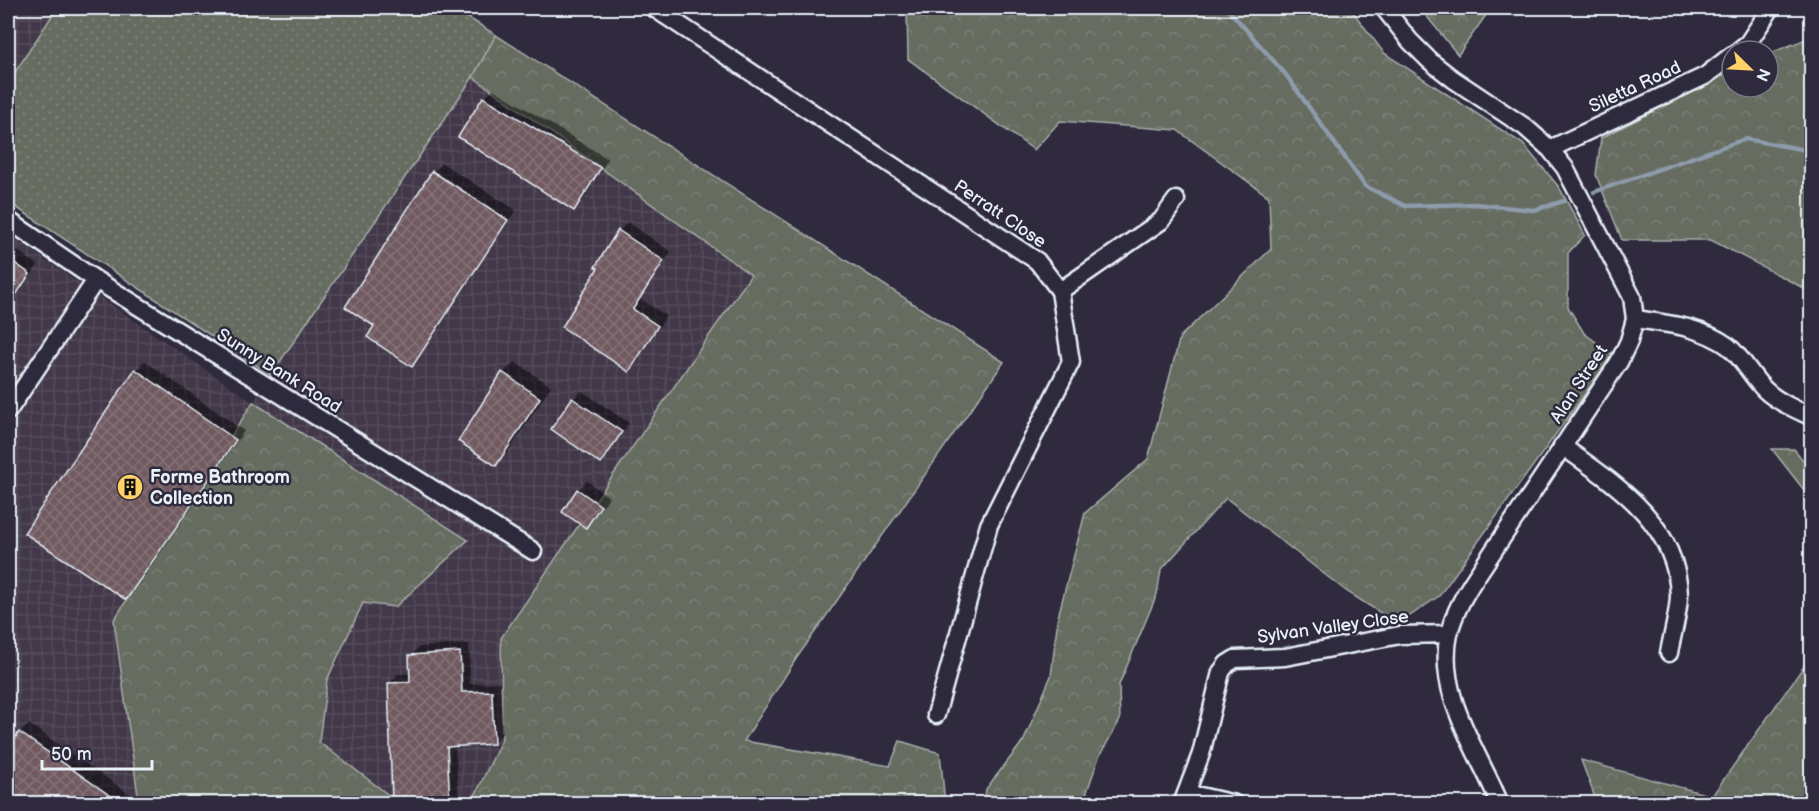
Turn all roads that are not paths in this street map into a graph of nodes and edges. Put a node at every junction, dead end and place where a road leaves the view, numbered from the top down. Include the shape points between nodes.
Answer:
1 (654, 8) edge
2 (1384, 8) edge
3 (1771, 8) edge
4 (1751, 39) edge
5 (1720, 64) edge
6 (1550, 149) junction
7 (1176, 200) dead end
8 (8, 220) edge
9 (96, 280) junction
10 (1059, 291) junction
11 (1635, 319) junction
12 (8, 411) edge
13 (1812, 417) edge
14 (1562, 446) junction
15 (533, 550) dead end
16 (1449, 634) junction
17 (1669, 653) dead end
18 (936, 715) dead end
19 (1184, 798) edge
20 (1235, 804) edge
21 (1500, 804) edge

1 - 10 street, Perratt Close via 1037,261
2 - 6 street via 1430,61
3 - 4 street
5 - 6 street, Siletta Road via 1705,76
6 - 11 street via 1579,193 1632,297
7 - 10 street via 1161,221
8 - 9 street, Sunny Bank Road
9 - 12 street
9 - 15 street, Sunny Bank Road
10 - 18 street, Perratt Close via 1071,362 989,525
11 - 13 street via 1688,327 1710,335 1730,347 1765,390
11 - 14 street, Alan Street via 1619,362
14 - 16 street, Alan Street via 1472,583
14 - 17 street via 1620,489 1653,521 1673,557 1679,596
16 - 19 street, Sylvan Valley Close via 1400,635 1285,657 1235,659 1221,672 1201,754
16 - 21 street, Alan Street via 1447,659 1454,705
19 - 20 street

